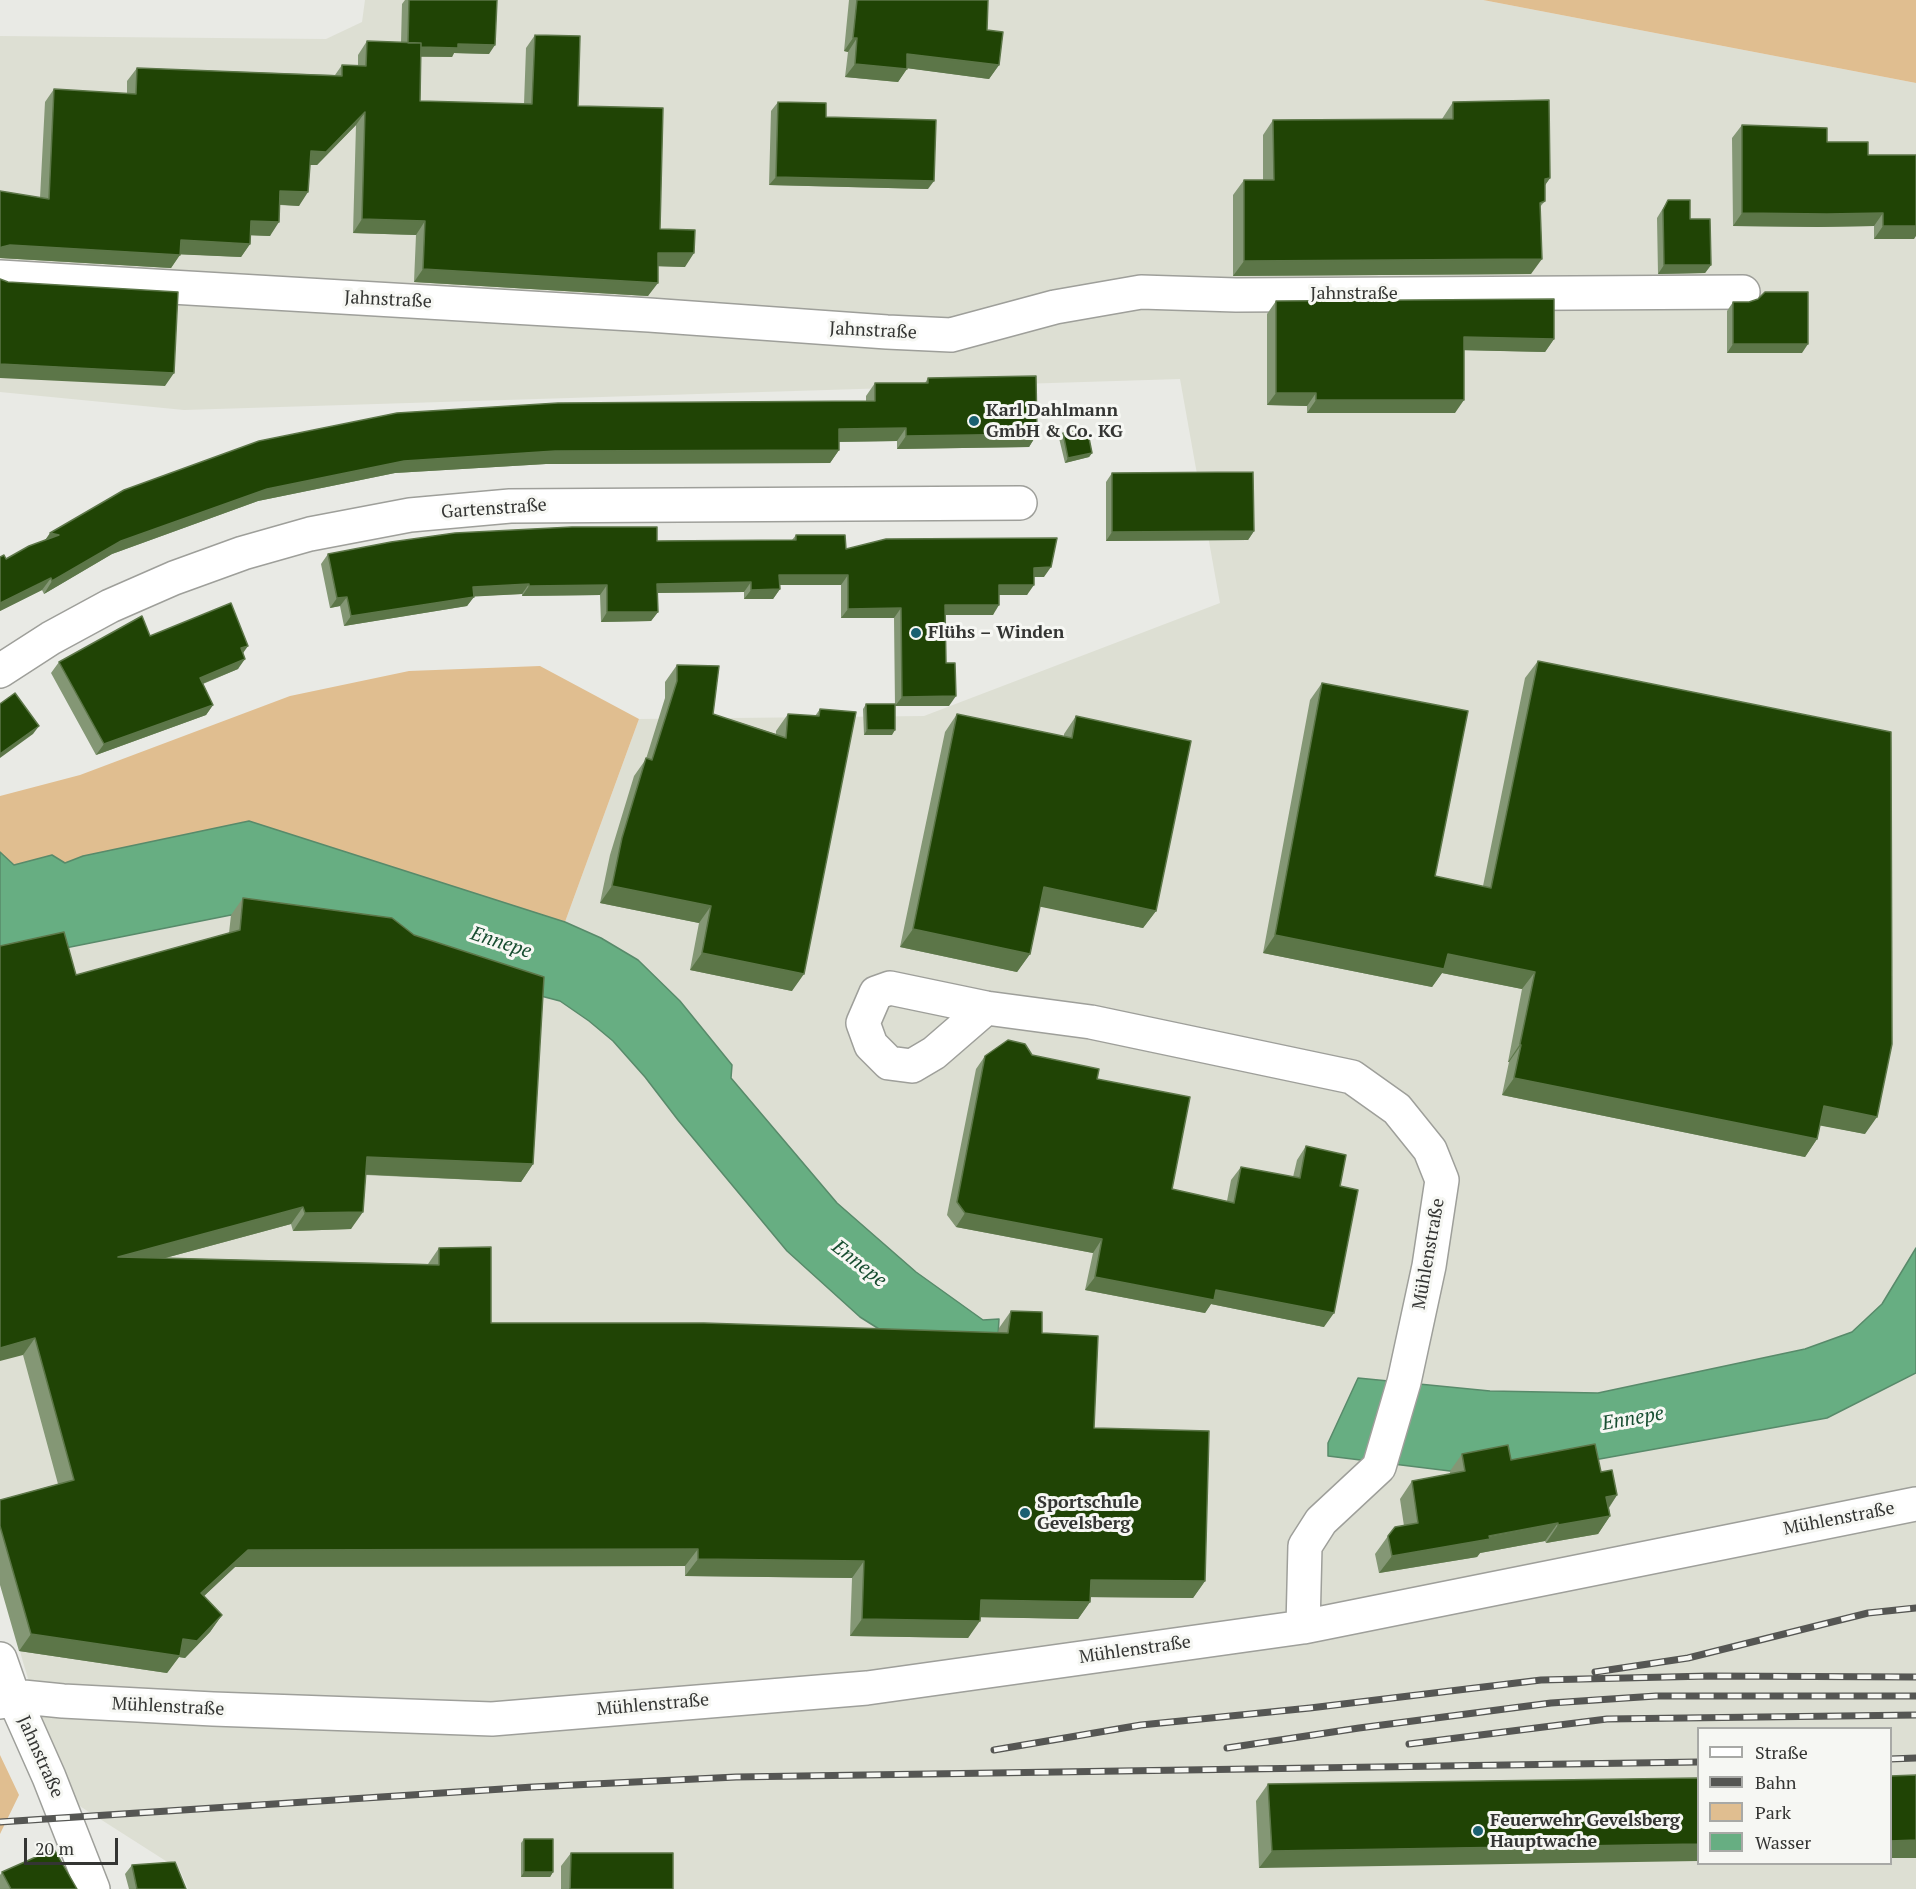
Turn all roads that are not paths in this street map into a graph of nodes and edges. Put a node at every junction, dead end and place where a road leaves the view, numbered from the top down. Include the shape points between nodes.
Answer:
1 (0, 277) edge
2 (1743, 292) dead end
3 (1020, 503) dead end
4 (0, 671) edge
5 (986, 1008) dead end
6 (1916, 1504) edge
7 (1303, 1627) junction
8 (0, 1659) edge
9 (6, 1699) edge
10 (93, 1889) edge

1 - 2 street, Jahnstraße via 951,335 1054,307 1142,292
3 - 4 street, Gartenstraße via 510,506 410,515 310,534 174,578 110,606
5 - 7 street, Mühlenstraße via 1091,1022 1352,1077 1396,1109 1430,1150 1442,1180 1429,1266 1404,1382 1379,1467 1321,1521 1305,1546
6 - 7 street, Mühlenstraße
7 - 9 street, Mühlenstraße via 867,1688 492,1719
8 - 9 street, Jahnstraße
9 - 10 street, Jahnstraße via 49,1777

